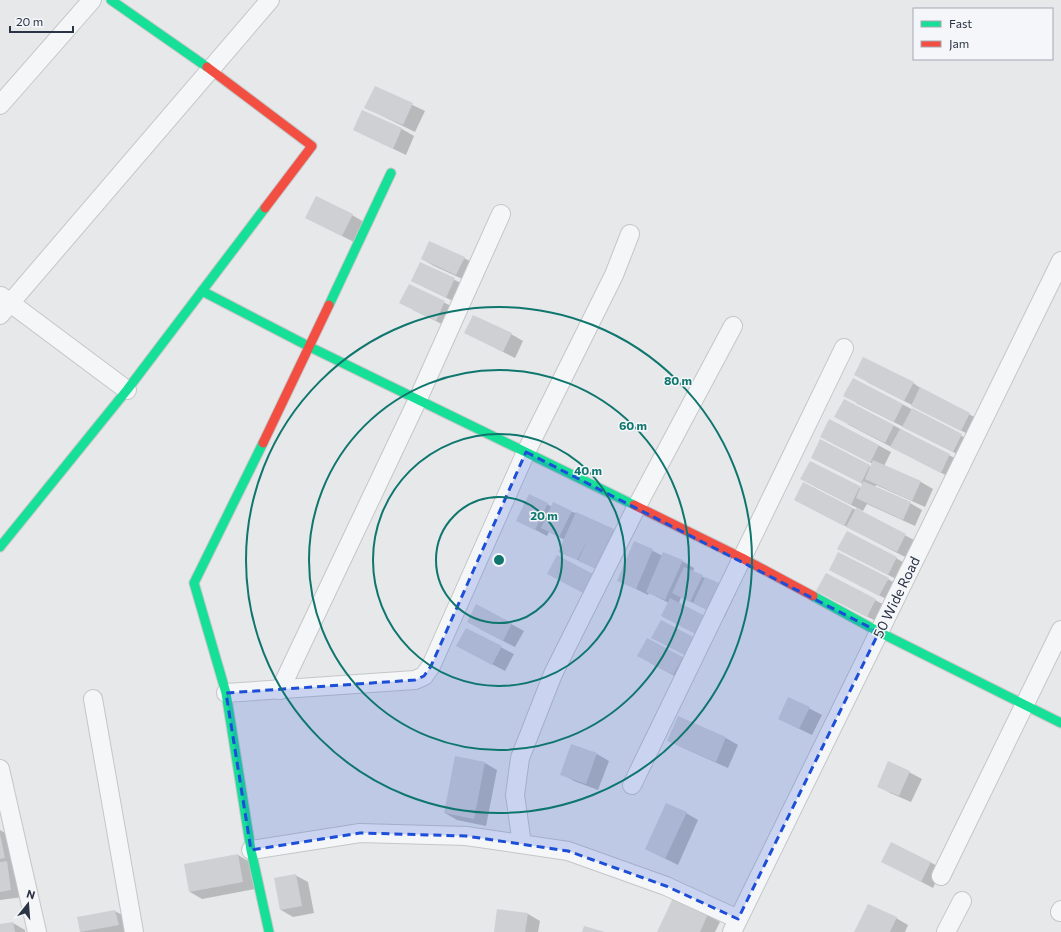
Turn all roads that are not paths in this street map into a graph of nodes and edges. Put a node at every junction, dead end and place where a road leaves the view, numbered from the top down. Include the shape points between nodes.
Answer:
1 (92, 0) edge
2 (111, 0) edge
3 (270, 0) edge
4 (211, 70) junction
5 (0, 105) edge
6 (391, 173) dead end
7 (501, 214) dead end
8 (630, 234) dead end
9 (1061, 261) edge
10 (202, 291) junction
11 (3, 304) edge
12 (733, 326) dead end
13 (310, 347) junction
14 (844, 348) dead end
15 (127, 390) junction
16 (418, 399) junction
17 (526, 452) junction
18 (637, 506) junction
19 (0, 547) edge
20 (742, 558) junction
21 (1061, 630) edge
22 (879, 632) junction
23 (280, 690) junction
24 (226, 693) junction
25 (93, 699) dead end
26 (1025, 705) junction
27 (1061, 723) edge
28 (0, 769) edge
29 (632, 785) dead end
30 (522, 844) junction
31 (251, 850) junction
32 (941, 876) dead end
33 (962, 901) dead end
34 (735, 926) edge
35 (38, 932) edge
36 (134, 932) edge
37 (269, 932) edge
38 (946, 932) edge

1 - 5 street
2 - 4 street
3 - 4 street
4 - 10 street via 312,146
4 - 11 street
6 - 13 street
7 - 16 street
8 - 17 street via 614,275
9 - 22 street, 50 Wide Road
10 - 13 street
10 - 15 street
11 - 15 street
12 - 18 street
13 - 16 street
13 - 24 street via 194,583
14 - 20 street
15 - 19 street
16 - 17 street
16 - 23 street
17 - 18 street
17 - 23 street via 432,666 424,676 415,680
18 - 20 street
18 - 30 street via 553,674 520,758 515,795
20 - 22 street
20 - 29 street
21 - 26 street
22 - 26 street
22 - 34 street, 50 Wide Road
23 - 24 street
24 - 31 street
25 - 36 street
26 - 27 street
26 - 32 street
28 - 35 street
30 - 31 street via 466,836 360,833
30 - 34 street via 568,851 666,886
31 - 37 street
33 - 38 street

